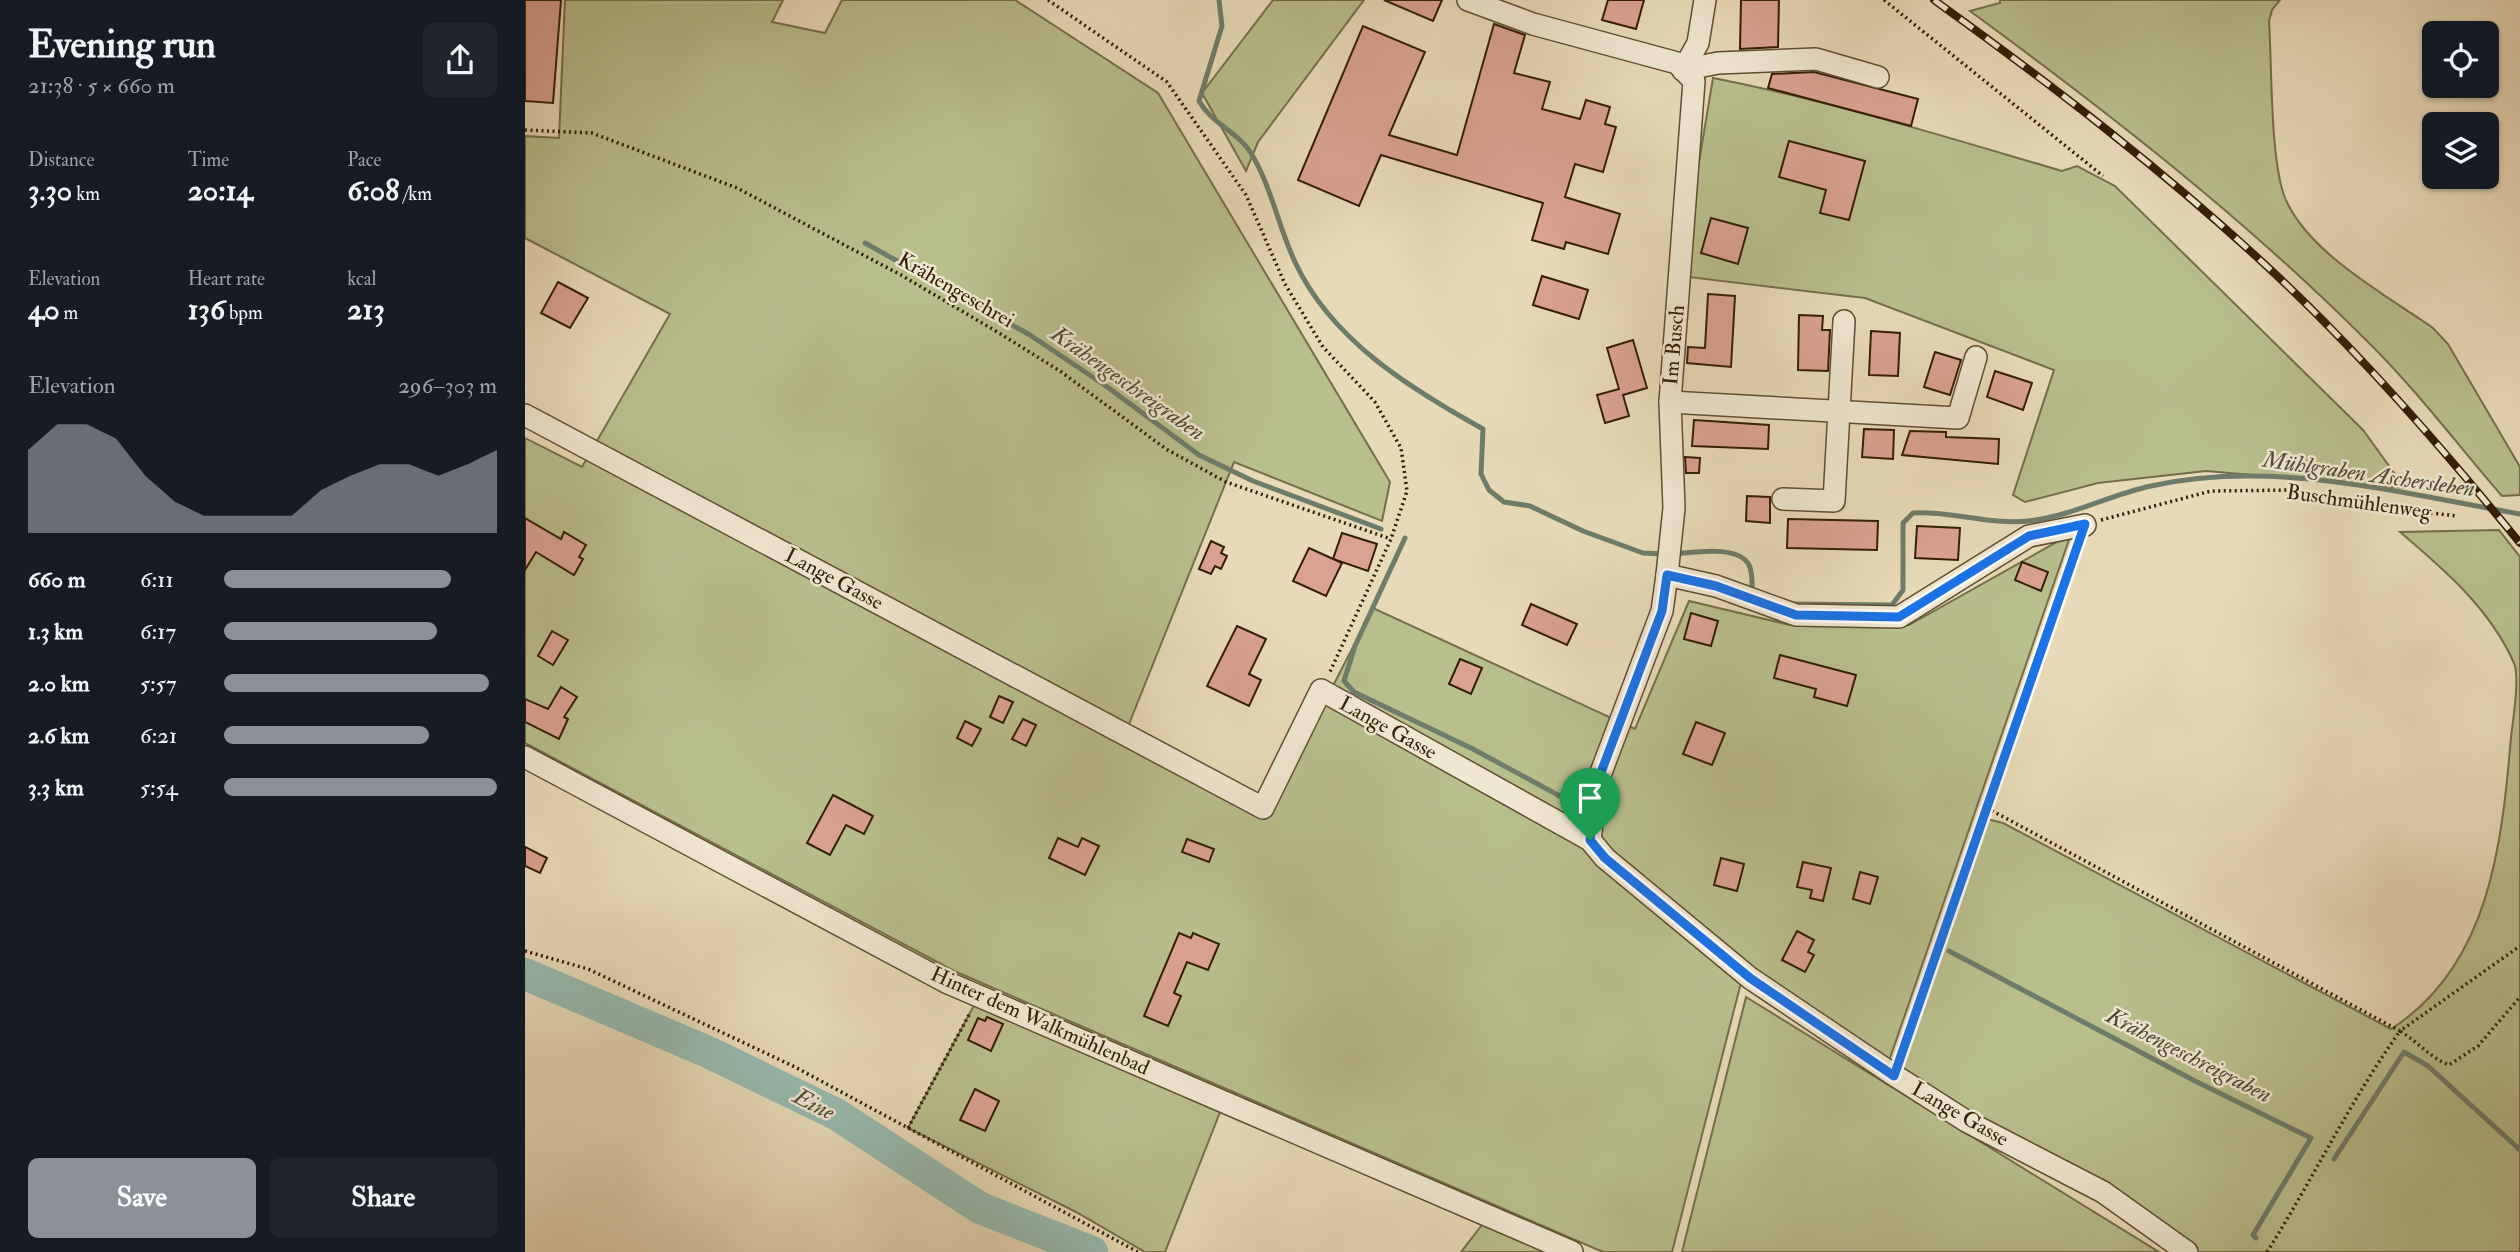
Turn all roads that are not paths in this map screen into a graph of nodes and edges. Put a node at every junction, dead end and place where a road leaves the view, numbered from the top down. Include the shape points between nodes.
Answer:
1 (1468, 0) edge
2 (1705, 0) edge
3 (1683, 70) junction
4 (1878, 77) dead end
5 (1844, 321) dead end
6 (1976, 357) dead end
7 (1670, 402) junction
8 (1839, 412) junction
9 (525, 415) edge
10 (1783, 499) dead end
11 (2085, 524) road end
12 (1668, 563) junction
13 (525, 757) edge
14 (1590, 840) junction
15 (1572, 1252) edge
16 (2187, 1252) edge

1 - 3 street via 1533,24 1677,63
2 - 3 street via 1698,43
3 - 4 street via 1718,63 1815,58
3 - 7 street, Im Busch via 1694,81 1693,116
5 - 8 street
6 - 8 street via 1958,418
7 - 8 street
7 - 12 street, Im Busch via 1674,508
8 - 10 street via 1834,501
9 - 14 street, Lange Gasse via 1263,807 1321,690
11 - 12 street via 2029,536 1899,617 1796,615
12 - 14 street, Im Busch via 1662,611 1597,783
13 - 15 street, Hinter dem Walkmühlenbad via 979,996
14 - 16 street, Lange Gasse via 1605,858 1750,978 1894,1076 1966,1121 2103,1192

